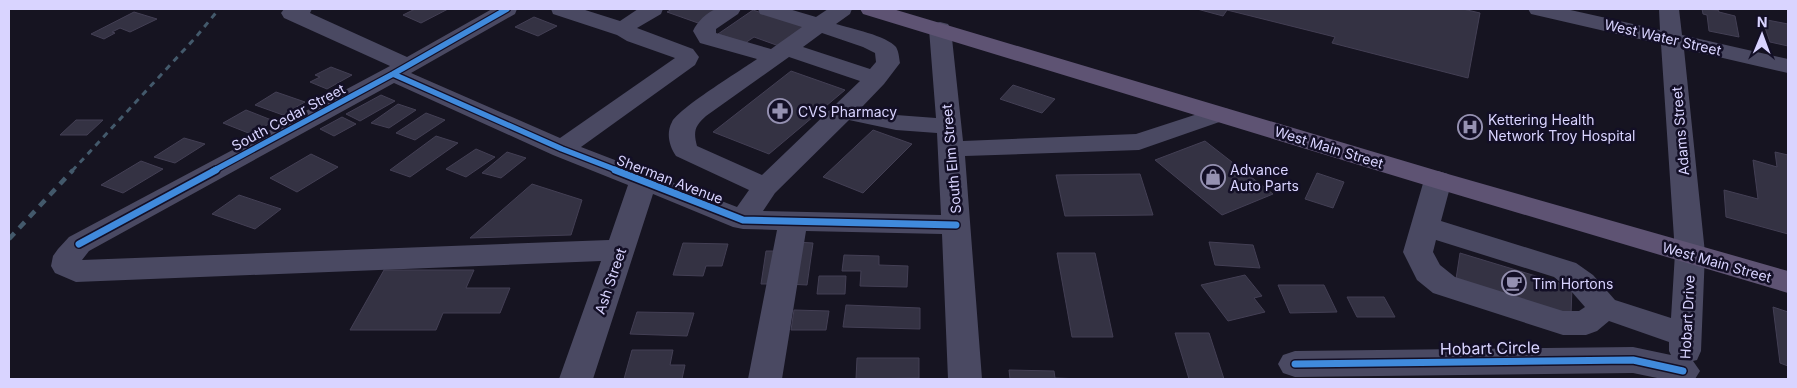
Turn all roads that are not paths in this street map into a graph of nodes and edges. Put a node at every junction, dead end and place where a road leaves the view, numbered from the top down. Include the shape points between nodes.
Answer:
1 (302, 9) edge
2 (507, 9) edge
3 (560, 9) edge
4 (653, 9) edge
5 (730, 9) edge
6 (768, 9) edge
7 (842, 9) edge
8 (871, 9) edge
9 (1539, 9) edge
10 (1669, 9) edge
11 (940, 19) edge
12 (818, 26) junction
13 (625, 30) junction
14 (1672, 39) junction
15 (780, 53) junction
16 (1788, 66) edge
17 (401, 70) junction
18 (876, 79) junction
19 (844, 111) junction
20 (1219, 114) junction
21 (950, 138) junction
22 (562, 149) junction
23 (1438, 180) junction
24 (643, 182) junction
25 (765, 186) junction
26 (743, 220) junction
27 (793, 221) junction
28 (956, 225) junction
29 (1425, 226) junction
30 (620, 250) junction
31 (1690, 253) junction
32 (1788, 282) edge
33 (1604, 308) junction
34 (1686, 335) junction
35 (1295, 364) dead end
36 (1685, 375) edge
37 (576, 379) edge
38 (765, 379) edge
39 (965, 379) edge

1 - 17 street, Sherman Avenue via 292,13
2 - 17 street, South Cedar Street
3 - 13 street
4 - 13 street via 630,23
5 - 15 street via 706,26 704,31 708,38
6 - 12 street
7 - 12 street
8 - 11 main road, West Main Street
9 - 14 street, West Water Street
10 - 14 street, Adams Street
11 - 20 main road, West Main Street
11 - 21 street, South Elm Street
12 - 15 street
12 - 18 street via 871,42 886,50 888,63
13 - 22 street via 685,54 687,60
14 - 16 street, West Water Street
14 - 31 street, Adams Street
15 - 18 street
15 - 25 street via 696,111 684,123 680,135 685,150
17 - 22 street, Sherman Avenue
17 - 30 street, South Cedar Street via 79,244 68,256 66,266 76,271
18 - 19 street
19 - 21 street via 922,126
19 - 25 street
20 - 21 street via 1139,142
20 - 23 main road, West Main Street
21 - 28 street, South Elm Street
22 - 24 street, Sherman Avenue
23 - 29 street
23 - 31 main road, West Main Street
24 - 26 street, Sherman Avenue
24 - 30 street, Ash Street
25 - 26 street
26 - 27 street, Sherman Avenue
27 - 28 street, Sherman Avenue
27 - 38 street
28 - 39 street, South Elm Street
29 - 33 street via 1565,270 1582,282
29 - 33 street via 1418,252 1428,272 1444,285 1562,323 1586,323
30 - 37 street, Ash Street
31 - 32 main road, West Main Street
31 - 34 street, Hobart Drive
33 - 34 street
34 - 36 street, Hobart Drive
35 - 36 street, Hobart Circle via 1633,360

